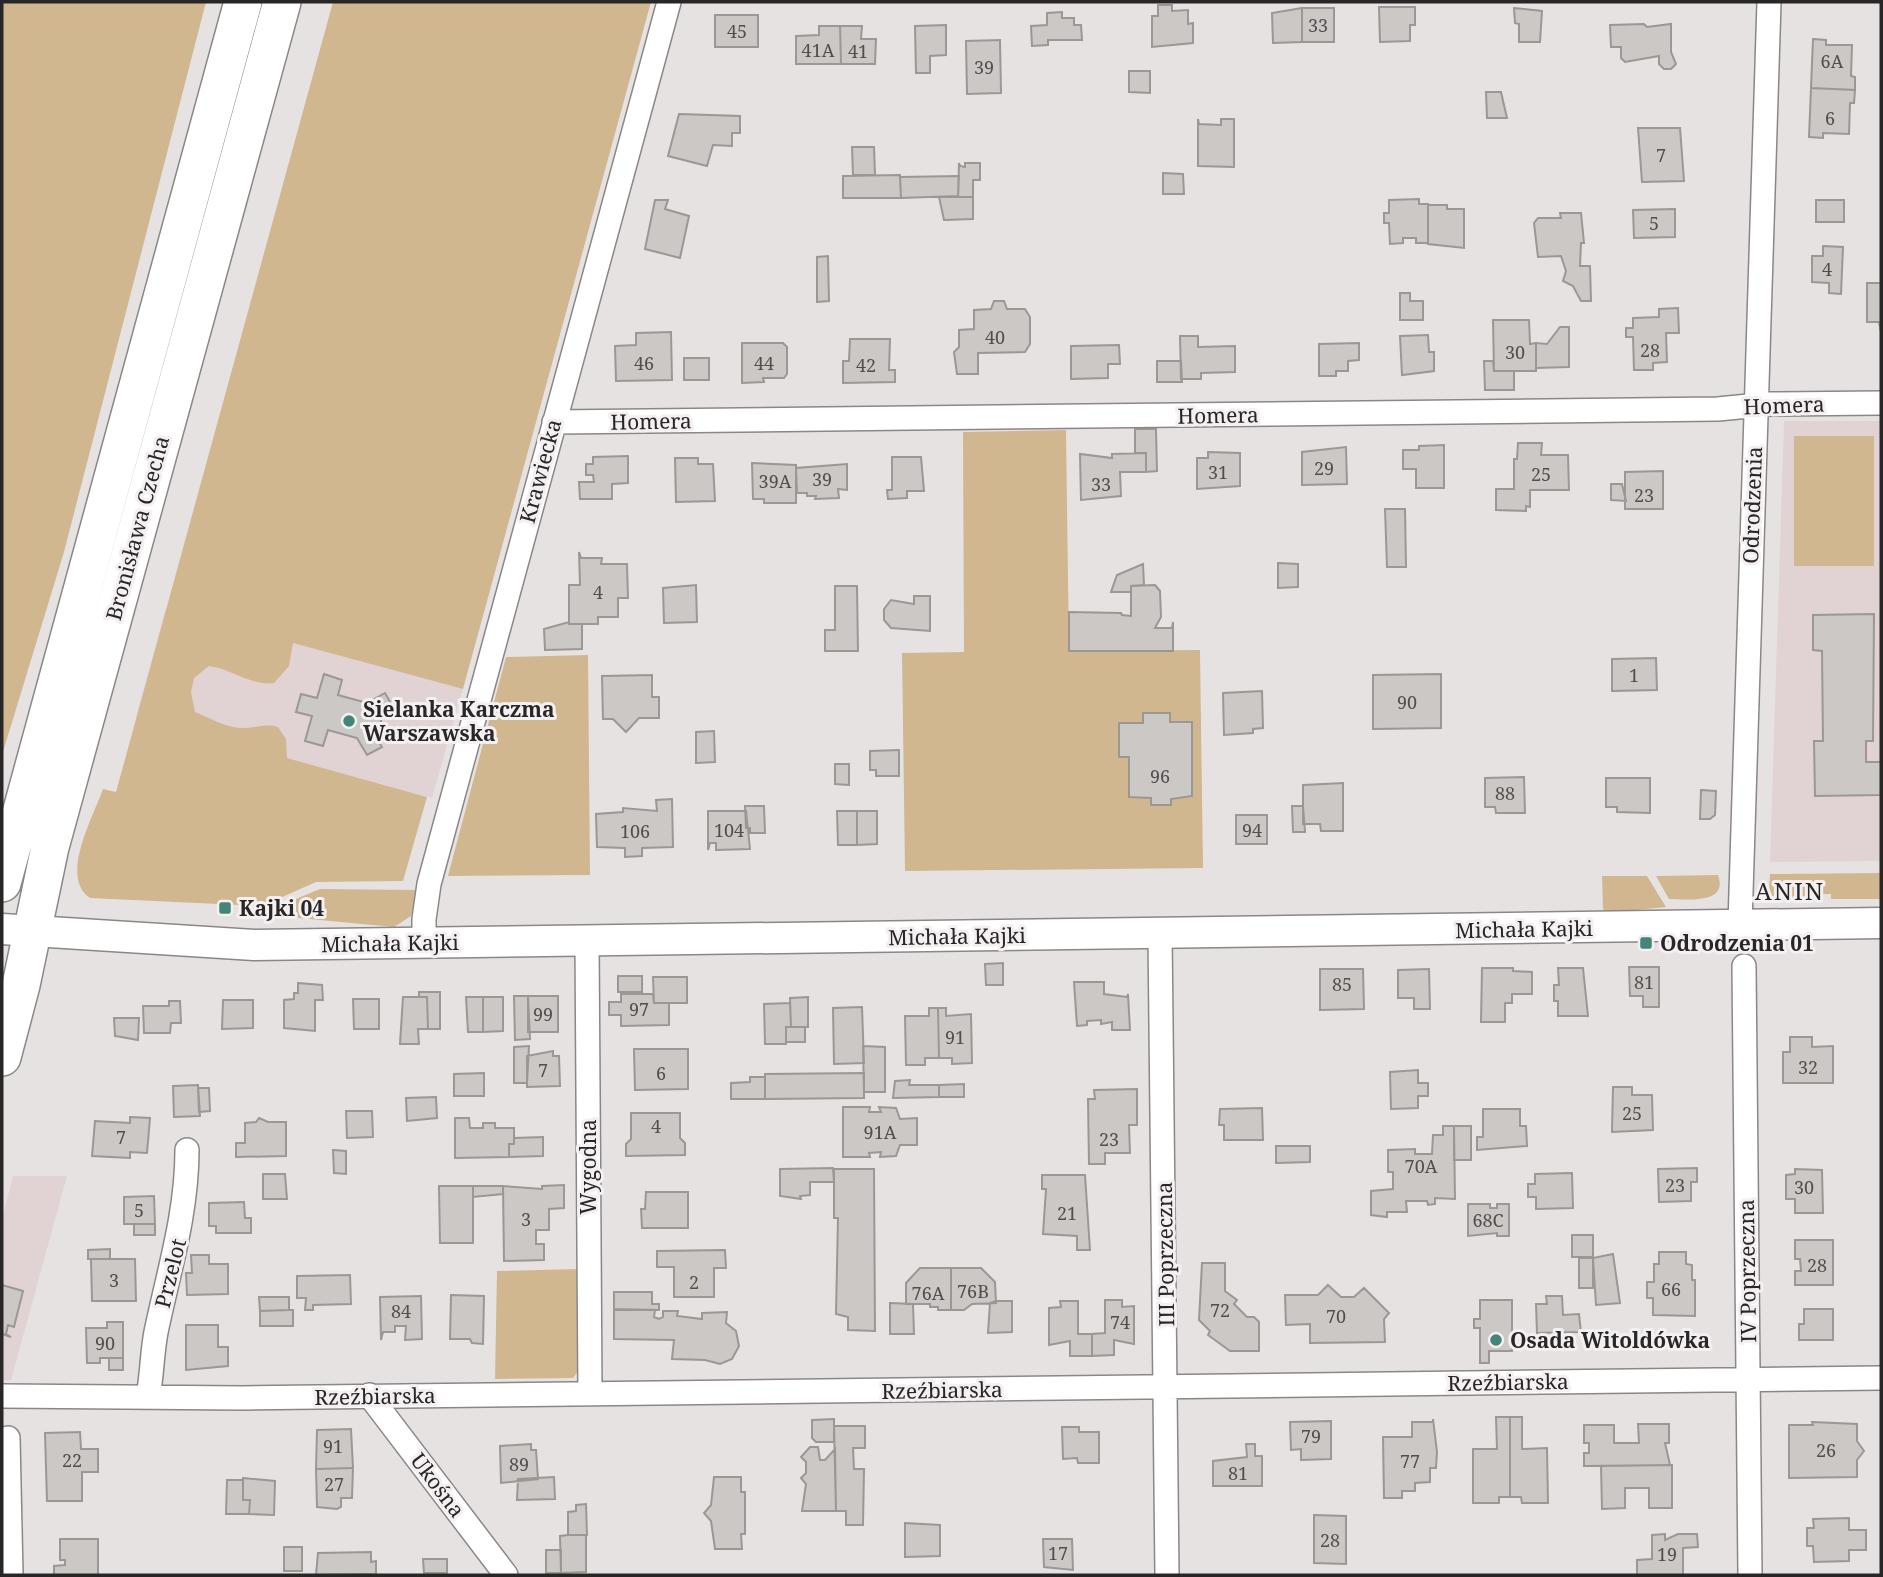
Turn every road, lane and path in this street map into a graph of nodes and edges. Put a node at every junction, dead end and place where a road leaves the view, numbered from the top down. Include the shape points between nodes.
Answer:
1 (243, 2) edge
2 (282, 2) edge
3 (669, 2) edge
4 (1769, 2) edge
5 (1881, 403) edge
6 (1754, 405) junction
7 (554, 422) junction
8 (2, 883) edge
9 (1881, 923) edge
10 (1740, 924) junction
11 (17, 931) edge
12 (1160, 933) junction
13 (587, 940) junction
14 (424, 943) junction
15 (1744, 966) dead end
16 (2, 1057) edge
17 (187, 1150) dead end
18 (1881, 1378) edge
19 (1748, 1380) junction
20 (1168, 1387) junction
21 (590, 1394) junction
22 (369, 1395) junction
23 (2, 1396) edge
24 (148, 1397) junction
25 (8, 1438) dead end
26 (10, 1575) edge
27 (506, 1575) edge
28 (1167, 1575) edge
29 (1750, 1575) edge

1 - 8 main road, Bronisława Czecha
2 - 11 main road, Bronisława Czecha via 50,848
3 - 7 street, Krawiecka
4 - 6 street, Odrodzenia
5 - 6 street, Homera
6 - 7 street, Homera via 1718,410
6 - 10 street, Odrodzenia
7 - 14 street, Krawiecka via 429,884
9 - 10 street, Michała Kajki
10 - 12 street, Michała Kajki
11 - 14 street, Michała Kajki via 254,945
11 - 16 main road, Bronisława Czecha
12 - 13 street, Michała Kajki
12 - 20 street, III Poprzeczna
13 - 14 street, Michała Kajki
13 - 21 street, Wygodna
15 - 19 street, IV Poprzeczna
17 - 24 street, Przelot via 181,1232 155,1335
18 - 19 street, Rzeźbiarska
19 - 20 street, Rzeźbiarska
19 - 29 street, IV Poprzeczna
20 - 21 street, Rzeźbiarska
20 - 28 street, III Poprzeczna
21 - 22 street, Rzeźbiarska
22 - 24 street, Rzeźbiarska
22 - 27 street, Ukośna
23 - 24 street, Rzeźbiarska
25 - 26 street

